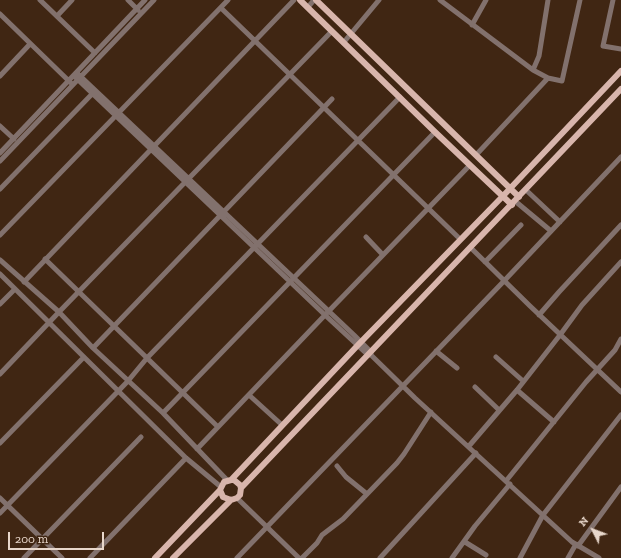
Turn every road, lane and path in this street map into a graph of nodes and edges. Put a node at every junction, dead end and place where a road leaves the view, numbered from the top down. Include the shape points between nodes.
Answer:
1 (40, 0) edge
2 (72, 0) edge
3 (128, 0) edge
4 (145, 0) edge
5 (154, 0) edge
6 (228, 0) edge
7 (294, 0) edge
8 (300, 0) edge
9 (315, 0) edge
10 (379, 0) edge
11 (440, 0) edge
12 (452, 0) edge
13 (486, 0) edge
14 (548, 0) edge
15 (580, 0) edge
16 (613, 0) edge
17 (448, 6) junction
18 (308, 7) junction
19 (221, 8) junction
20 (137, 9) junction
21 (141, 13) junction
22 (0, 14) edge
23 (57, 16) junction
24 (472, 25) junction
25 (332, 31) junction
26 (351, 34) junction
27 (255, 40) junction
28 (344, 42) junction
29 (30, 44) junction
30 (621, 49) edge
31 (95, 53) junction
32 (533, 70) junction
33 (621, 71) edge
34 (290, 74) junction
35 (0, 76) edge
36 (78, 76) junction
37 (548, 78) junction
38 (619, 78) edge
39 (71, 83) junction
40 (621, 89) edge
41 (93, 93) junction
42 (412, 94) junction
43 (332, 99) dead end
44 (402, 100) junction
45 (324, 108) junction
46 (117, 114) junction
47 (0, 126) edge
48 (435, 132) junction
49 (14, 139) junction
50 (358, 141) junction
51 (152, 147) junction
52 (0, 153) edge
53 (476, 155) junction
54 (621, 158) edge
55 (0, 161) edge
56 (470, 165) junction
57 (393, 174) junction
58 (187, 180) junction
59 (0, 189) edge
60 (509, 189) junction
61 (526, 190) junction
62 (502, 196) junction
63 (515, 201) junction
64 (428, 208) junction
65 (222, 214) junction
66 (560, 222) junction
67 (521, 225) dead end
68 (621, 225) edge
69 (551, 231) junction
70 (0, 235) edge
71 (366, 238) dead end
72 (460, 239) junction
73 (256, 246) junction
74 (471, 248) junction
75 (383, 255) junction
76 (45, 259) junction
77 (0, 260) edge
78 (486, 262) junction
79 (621, 262) edge
80 (0, 274) edge
81 (291, 280) junction
82 (504, 281) junction
83 (24, 282) junction
84 (16, 289) junction
85 (79, 292) junction
86 (0, 304) edge
87 (59, 312) junction
88 (326, 313) junction
89 (539, 315) junction
90 (49, 322) junction
91 (114, 326) junction
92 (560, 335) junction
93 (621, 339) edge
94 (359, 344) junction
95 (93, 348) junction
96 (436, 351) junction
97 (370, 354) junction
98 (84, 357) junction
99 (496, 357) dead end
100 (147, 358) junction
101 (457, 368) dead end
102 (597, 370) junction
103 (0, 374) edge
104 (128, 381) junction
105 (523, 381) junction
106 (403, 385) junction
107 (475, 387) dead end
108 (517, 390) junction
109 (118, 391) junction
110 (182, 392) junction
111 (621, 392) edge
112 (249, 395) junction
113 (499, 410) junction
114 (431, 412) junction
115 (163, 413) junction
116 (621, 415) edge
117 (554, 422) junction
118 (282, 425) junction
119 (218, 427) junction
120 (141, 437) dead end
121 (0, 443) edge
122 (469, 446) junction
123 (197, 449) junction
124 (476, 453) junction
125 (186, 458) junction
126 (337, 466) dead end
127 (229, 480) junction
128 (508, 483) junction
129 (621, 487) edge
130 (221, 488) junction
131 (241, 488) junction
132 (367, 494) junction
133 (0, 498) edge
134 (237, 498) junction
135 (231, 500) junction
136 (8, 505) junction
137 (0, 513) edge
138 (543, 515) junction
139 (267, 527) junction
140 (42, 539) junction
141 (464, 542) junction
142 (577, 545) junction
143 (486, 555) dead end
144 (24, 558) edge
145 (62, 558) edge
146 (90, 558) edge
147 (155, 558) edge
148 (173, 558) edge
149 (237, 558) edge
150 (300, 558) edge
151 (380, 558) edge
152 (452, 558) edge
153 (520, 558) edge
154 (568, 558) edge
155 (599, 558) edge

1 - 23 street
2 - 23 street
3 - 20 street
4 - 20 street
5 - 21 street
6 - 19 street
7 - 27 street
8 - 18 main road
9 - 18 street
9 - 26 main road
10 - 26 street
11 - 17 street
12 - 17 street
13 - 24 street
14 - 32 street via 539,56
15 - 37 street via 562,81
16 - 30 street via 603,46
17 - 24 street
18 - 25 main road
19 - 27 street
19 - 46 street
20 - 21 street
20 - 31 street
21 - 36 street
22 - 29 street
23 - 31 street
24 - 32 street
25 - 28 main road
25 - 34 street
26 - 28 street
26 - 42 main road
27 - 34 street
27 - 51 street
28 - 44 main road
29 - 35 street
29 - 39 street
31 - 36 street
32 - 37 street
33 - 38 main road
34 - 45 street
34 - 58 street
36 - 39 street
36 - 41 street
36 - 46 street
37 - 53 street
38 - 60 main road
39 - 49 street
39 - 55 street
40 - 61 main road
41 - 46 street
41 - 59 street
42 - 44 main road
42 - 53 main road
43 - 45 street
44 - 48 main road
44 - 50 street
45 - 50 street
45 - 65 street
46 - 51 street
46 - 70 street
47 - 49 street
48 - 56 main road
48 - 57 street
49 - 52 street
50 - 57 street
50 - 73 street
51 - 58 street
51 - 76 street
53 - 60 main road
54 - 66 street
56 - 62 main road
56 - 64 street
57 - 64 street
57 - 81 street
58 - 65 street
58 - 85 street
60 - 62 main road
60 - 63 main road
61 - 63 main road
61 - 66 street
62 - 63 main road
62 - 72 main road
63 - 69 street
63 - 74 main road
64 - 72 street
64 - 75 street
65 - 73 street
65 - 91 street
66 - 69 street
67 - 78 street
68 - 89 street
69 - 82 street
71 - 75 street
72 - 94 main road
73 - 81 street
73 - 100 street
74 - 78 street
74 - 97 main road
75 - 88 street
76 - 83 street
76 - 85 street
77 - 83 street
78 - 82 street
79 - 92 street via 582,305
80 - 84 street
81 - 88 street
81 - 110 street
82 - 89 street
82 - 96 street
83 - 87 street
84 - 86 street
84 - 90 street
85 - 87 street
85 - 91 street
87 - 90 street
87 - 95 street
88 - 94 street
88 - 112 street
89 - 92 street
90 - 98 street
90 - 103 street
91 - 95 street
91 - 100 street
92 - 102 street
92 - 105 street
93 - 102 street
94 - 97 street
94 - 118 main road
95 - 104 street
96 - 101 street
96 - 106 street
97 - 106 street
97 - 131 main road
98 - 109 street
98 - 121 street
99 - 105 street
100 - 104 street
100 - 110 street
102 - 111 street
102 - 117 street
104 - 109 street
104 - 115 street
105 - 108 street
106 - 114 street
106 - 139 street
107 - 113 street
108 - 113 street
108 - 117 street
109 - 125 street
109 - 136 street
110 - 115 street
110 - 119 street
112 - 118 street
112 - 119 street
113 - 122 street
114 - 122 street
114 - 132 street via 404,454
115 - 123 street
116 - 138 street
117 - 128 street
118 - 127 main road
119 - 123 street
120 - 140 street
122 - 124 street
123 - 127 street
124 - 128 street
124 - 151 street
125 - 130 street
125 - 146 street
126 - 132 street
127 - 130 main road via 224,482
127 - 131 main road via 237,482
128 - 138 street
128 - 141 street
129 - 142 street
130 - 135 main road via 223,497
130 - 147 main road
131 - 134 main road
132 - 150 street
133 - 136 street
134 - 135 main road
134 - 139 street
135 - 148 main road
136 - 137 street
136 - 140 street
138 - 142 street
138 - 153 street
139 - 149 street
139 - 150 street
140 - 144 street
140 - 145 street
141 - 143 street
141 - 152 street
142 - 154 street
142 - 155 street

